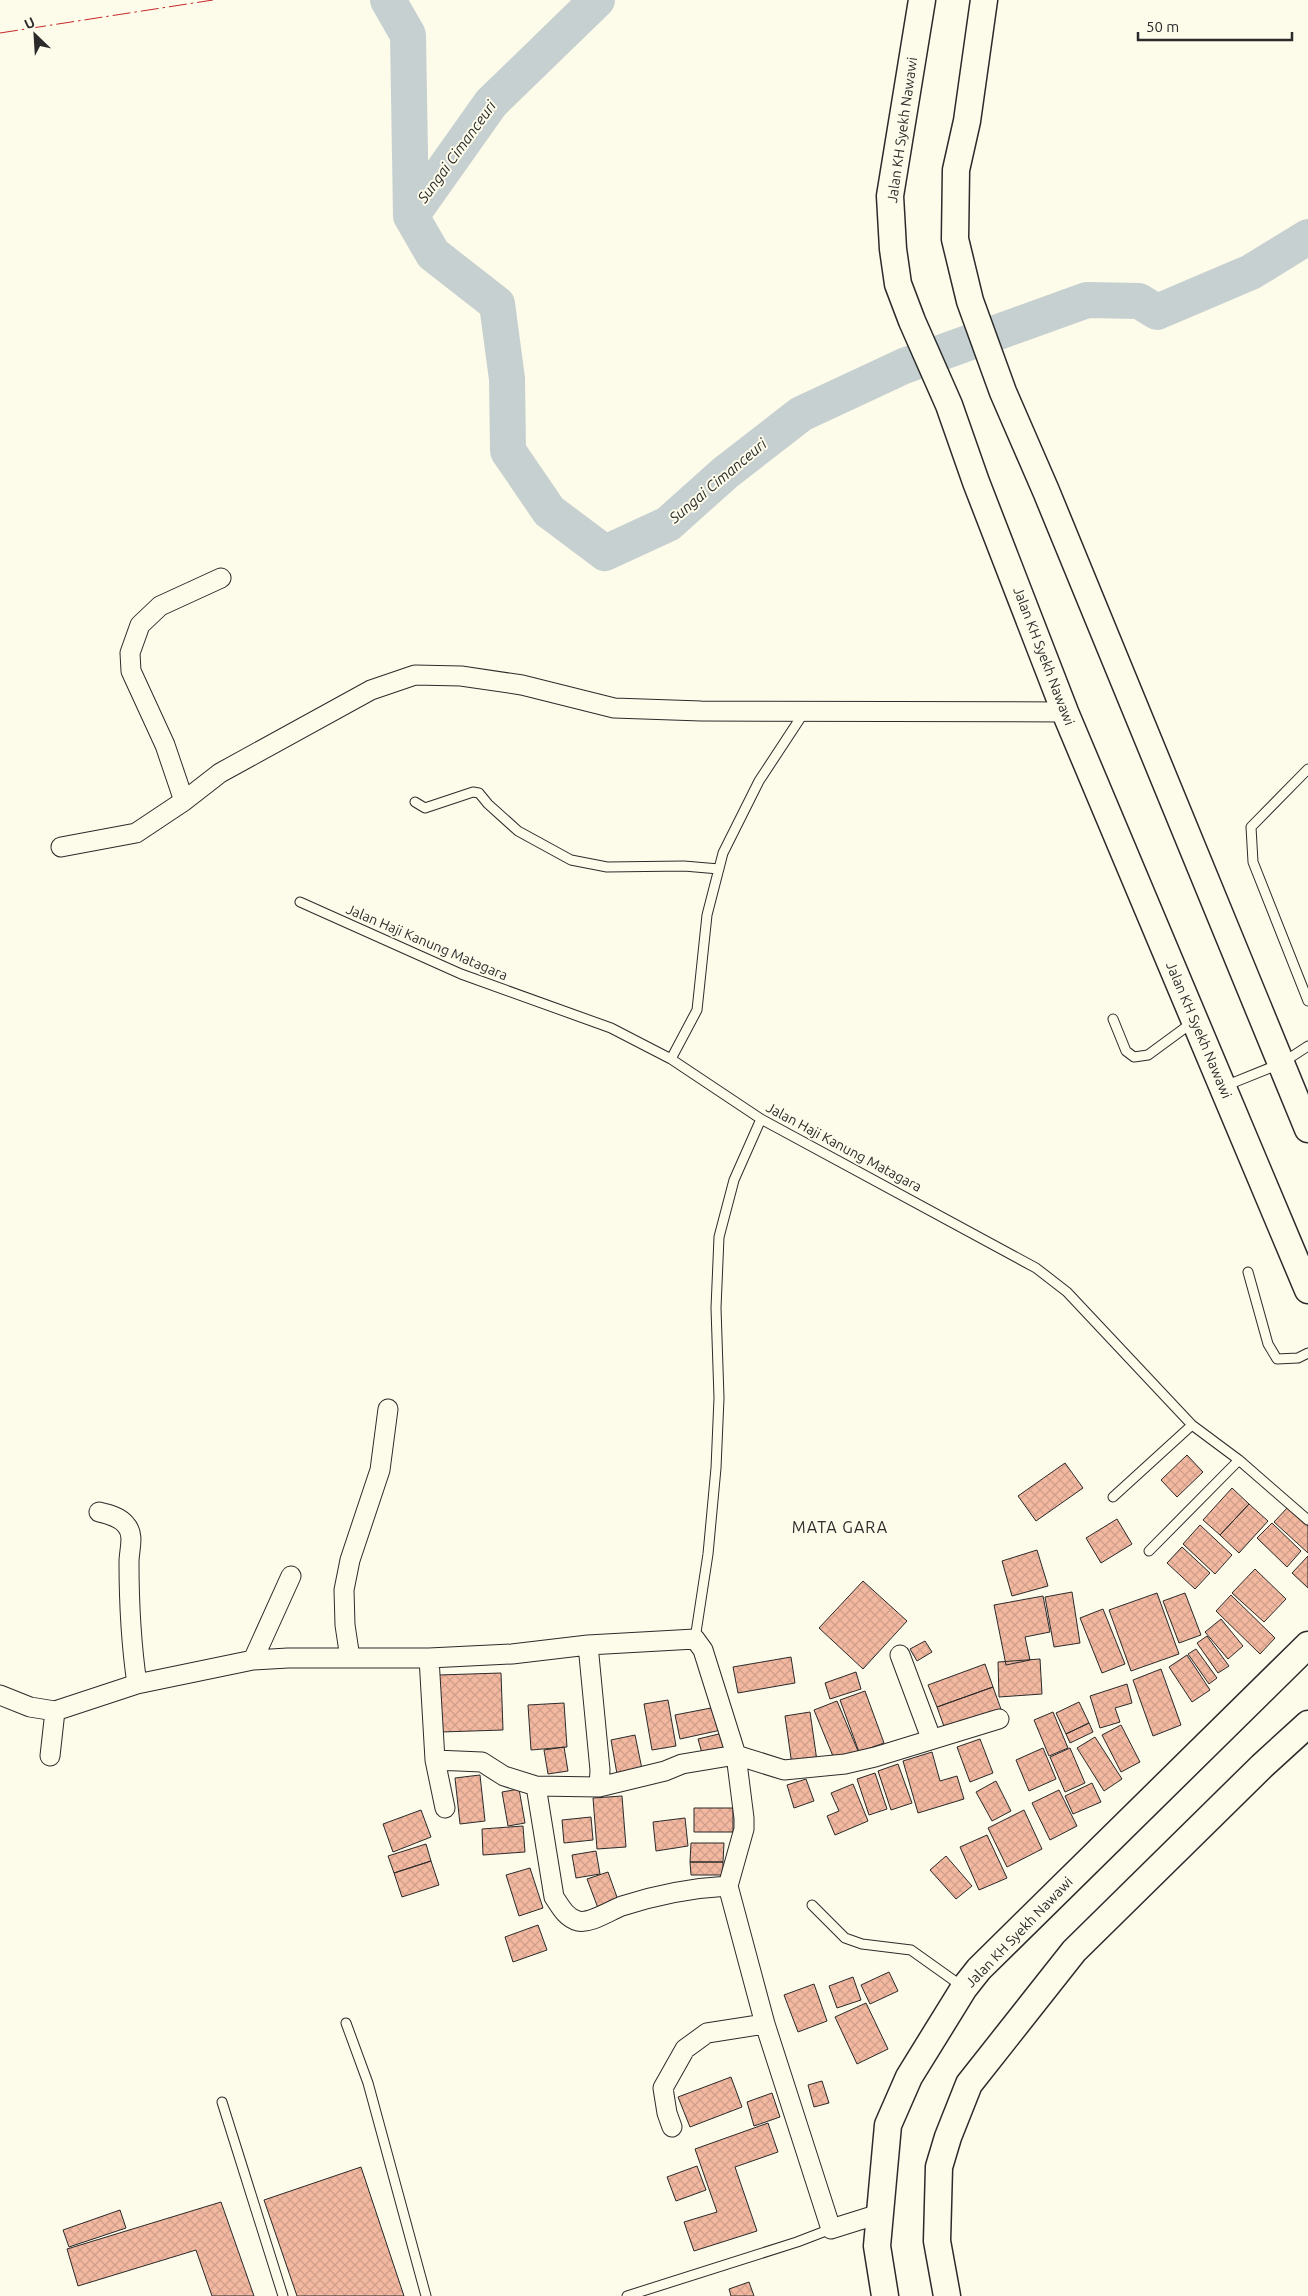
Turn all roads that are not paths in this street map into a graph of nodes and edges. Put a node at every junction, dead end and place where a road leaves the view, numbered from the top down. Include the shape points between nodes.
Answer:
1 (922, 0) edge
2 (984, 0) edge
3 (221, 578) dead end
4 (805, 711) junction
5 (1065, 712) junction
6 (1308, 768) edge
7 (184, 801) junction
8 (415, 802) dead end
9 (61, 847) dead end
10 (719, 869) junction
11 (300, 902) dead end
12 (1308, 1001) edge
13 (1113, 1019) dead end
14 (1195, 1020) junction
15 (1308, 1046) edge
16 (671, 1059) junction
17 (1282, 1063) junction
18 (1223, 1087) junction
19 (761, 1119) junction
20 (1308, 1129) edge
21 (1248, 1272) dead end
22 (1308, 1290) edge
23 (1308, 1353) edge
24 (388, 1409) dead end
25 (1192, 1424) junction
26 (1239, 1460) junction
27 (1114, 1497) dead end
28 (99, 1512) dead end
29 (1308, 1520) edge
30 (1149, 1550) dead end
31 (291, 1576) dead end
32 (695, 1639) junction
33 (588, 1645) junction
34 (1308, 1645) edge
35 (900, 1655) dead end
36 (350, 1658) junction
37 (429, 1658) junction
38 (253, 1660) junction
39 (137, 1684) junction
40 (0, 1695) edge
41 (54, 1711) junction
42 (999, 1719) dead end
43 (1308, 1724) edge
44 (931, 1738) junction
45 (736, 1755) junction
46 (50, 1756) dead end
47 (435, 1760) junction
48 (536, 1786) junction
49 (599, 1787) junction
50 (445, 1808) dead end
51 (728, 1886) junction
52 (812, 1905) dead end
53 (964, 1988) junction
54 (346, 2023) dead end
55 (765, 2024) junction
56 (222, 2102) dead end
57 (672, 2127) dead end
58 (880, 2214) junction
59 (831, 2229) junction
60 (283, 2296) edge
61 (426, 2296) edge
62 (627, 2296) edge
63 (885, 2296) edge
64 (947, 2296) edge

1 - 5 main road, Jalan KH Syekh Nawawi via 890,196 898,284 949,405
2 - 17 main road via 967,121 956,170 956,239 970,301 1003,392
3 - 7 street via 160,606 140,625 130,653 131,671 164,745
4 - 5 street
4 - 7 street via 614,708 522,685 461,676 414,675 371,690 220,773
4 - 10 lane via 759,781 723,853
5 - 14 main road, Jalan KH Syekh Nawawi
6 - 12 lane via 1252,827 1253,862
7 - 9 street via 136,833
8 - 10 lane via 425,808 473,792 479,793 518,832 571,860 607,867
10 - 16 lane via 707,916 697,1010
11 - 16 lane, Jalan Haji Kanung Matagara via 461,974 611,1028
13 - 14 lane via 1126,1052 1134,1058 1148,1054
14 - 18 main road, Jalan KH Syekh Nawawi
15 - 17 lane
16 - 19 lane, Jalan Haji Kanung Matagara
17 - 18 lane
17 - 20 main road
18 - 22 main road, Jalan KH Syekh Nawawi
19 - 25 lane, Jalan Haji Kanung Matagara via 1036,1268 1067,1292
19 - 32 lane via 734,1180 719,1237 716,1468 707,1562
21 - 23 lane via 1268,1344 1277,1359 1298,1358
24 - 36 street via 380,1470 350,1560 344,1590 344,1624
25 - 26 lane, Jalan Haji Kanung Matagara
25 - 27 lane
26 - 29 lane, Jalan Haji Kanung Matagara
26 - 30 lane
28 - 39 street via 112,1515 126,1525 131,1536 130,1622
31 - 38 street
32 - 33 street
32 - 45 street via 703,1650
33 - 37 street via 512,1654
33 - 49 street
34 - 53 main road, Jalan KH Syekh Nawawi via 986,1962
35 - 44 street
36 - 37 street
36 - 38 street
37 - 47 street
38 - 39 street
39 - 41 street
40 - 41 street via 30,1707
41 - 46 street
42 - 44 street
43 - 64 main road via 1074,1951 969,2084 939,2168 937,2241
44 - 45 street via 875,1757 801,1770 784,1770
45 - 49 street via 682,1764
45 - 51 street via 744,1824
47 - 48 street via 482,1762 504,1776
47 - 50 street
48 - 49 street
48 - 51 street via 554,1897 571,1918 583,1921 642,1900 686,1889
51 - 55 street
52 - 53 lane via 845,1938 862,1944 911,1950
53 - 58 main road, Jalan KH Syekh Nawawi via 909,2077 888,2125
54 - 61 lane via 368,2083
55 - 57 street via 707,2033 685,2049 663,2088
55 - 59 street
56 - 60 lane
58 - 59 street
58 - 63 main road, Jalan KH Syekh Nawawi via 877,2246
59 - 62 lane

